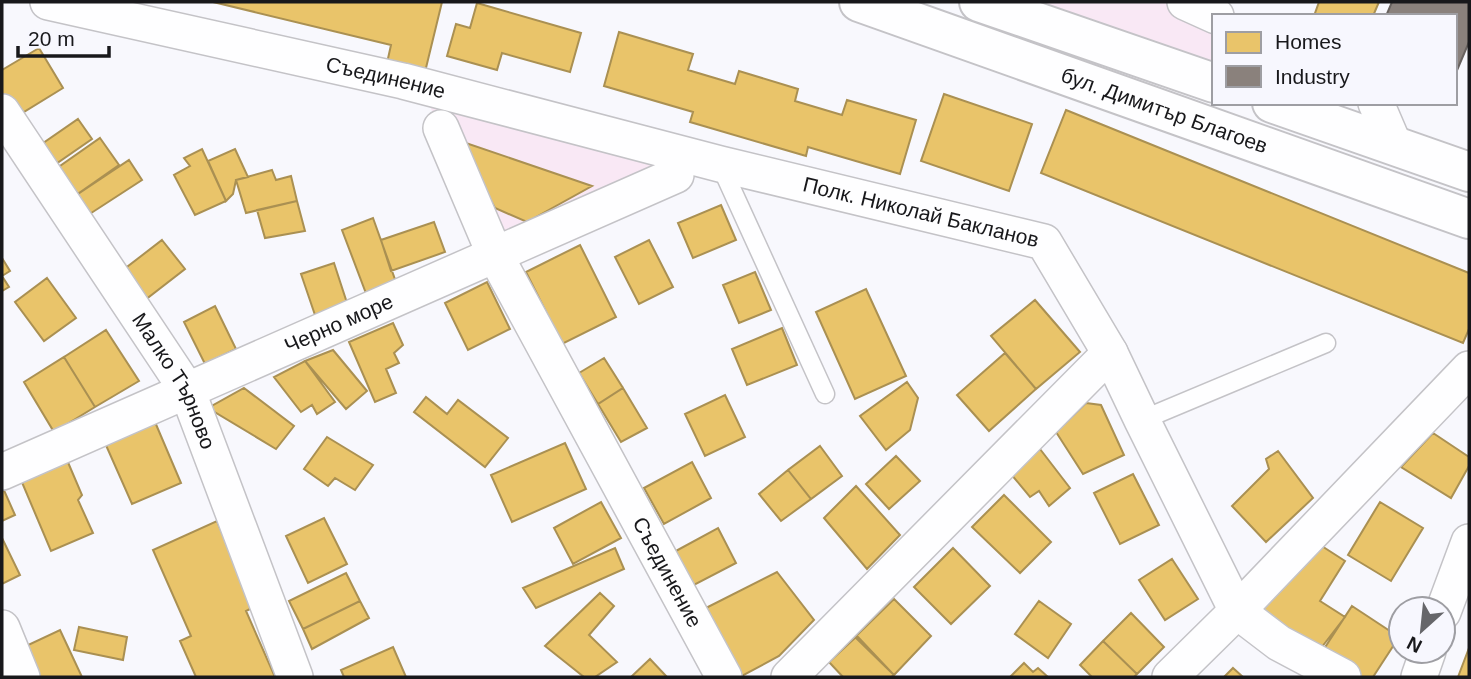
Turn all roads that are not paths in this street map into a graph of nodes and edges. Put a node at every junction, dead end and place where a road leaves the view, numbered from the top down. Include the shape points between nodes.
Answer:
1 (48, 2) edge
2 (859, 2) edge
3 (979, 2) edge
4 (1185, 2) edge
5 (1212, 14) edge
6 (1212, 82) edge
7 (1278, 105) edge
8 (1377, 105) edge
9 (2, 112) edge
10 (441, 128) dead end
11 (1394, 145) junction
12 (720, 164) junction
13 (1469, 173) edge
14 (676, 175) dead end
15 (1469, 219) edge
16 (495, 255) junction
17 (1326, 343) dead end
18 (1110, 353) junction
19 (1469, 369) edge
20 (187, 390) junction
21 (825, 394) dead end
22 (1142, 421) junction
23 (2, 472) edge
24 (1469, 542) edge
25 (1449, 595) edge
26 (1237, 611) junction
27 (2, 628) edge
28 (22, 677) edge
29 (295, 677) edge
30 (724, 677) edge
31 (789, 677) edge
32 (1170, 677) edge
33 (1343, 677) edge

1 - 12 street, Съединение via 403,81
2 - 15 main road, бул. Димитър Благоев
3 - 6 main road, бул. Димитър Благоев
4 - 5 street
7 - 11 main road, бул. Димитър Благоев
8 - 11 street
9 - 20 street, Малко Търново
10 - 16 street, Съединение
11 - 13 main road, бул. Димитър Благоев
12 - 18 street, Полк. Николай Бакланов via 1044,242
12 - 21 lane
14 - 16 street, Черно море
16 - 20 street, Черно море
16 - 30 street, Съединение
17 - 22 lane
18 - 22 street, Полк. Николай Бакланов
18 - 31 street
19 - 26 street
20 - 23 street, Черно море
20 - 29 street, Малко Търново
22 - 26 street, Полк. Николай Бакланов
24 - 25 street
26 - 32 street
26 - 33 street, Полк. Николай Бакланов via 1279,643
27 - 28 street

